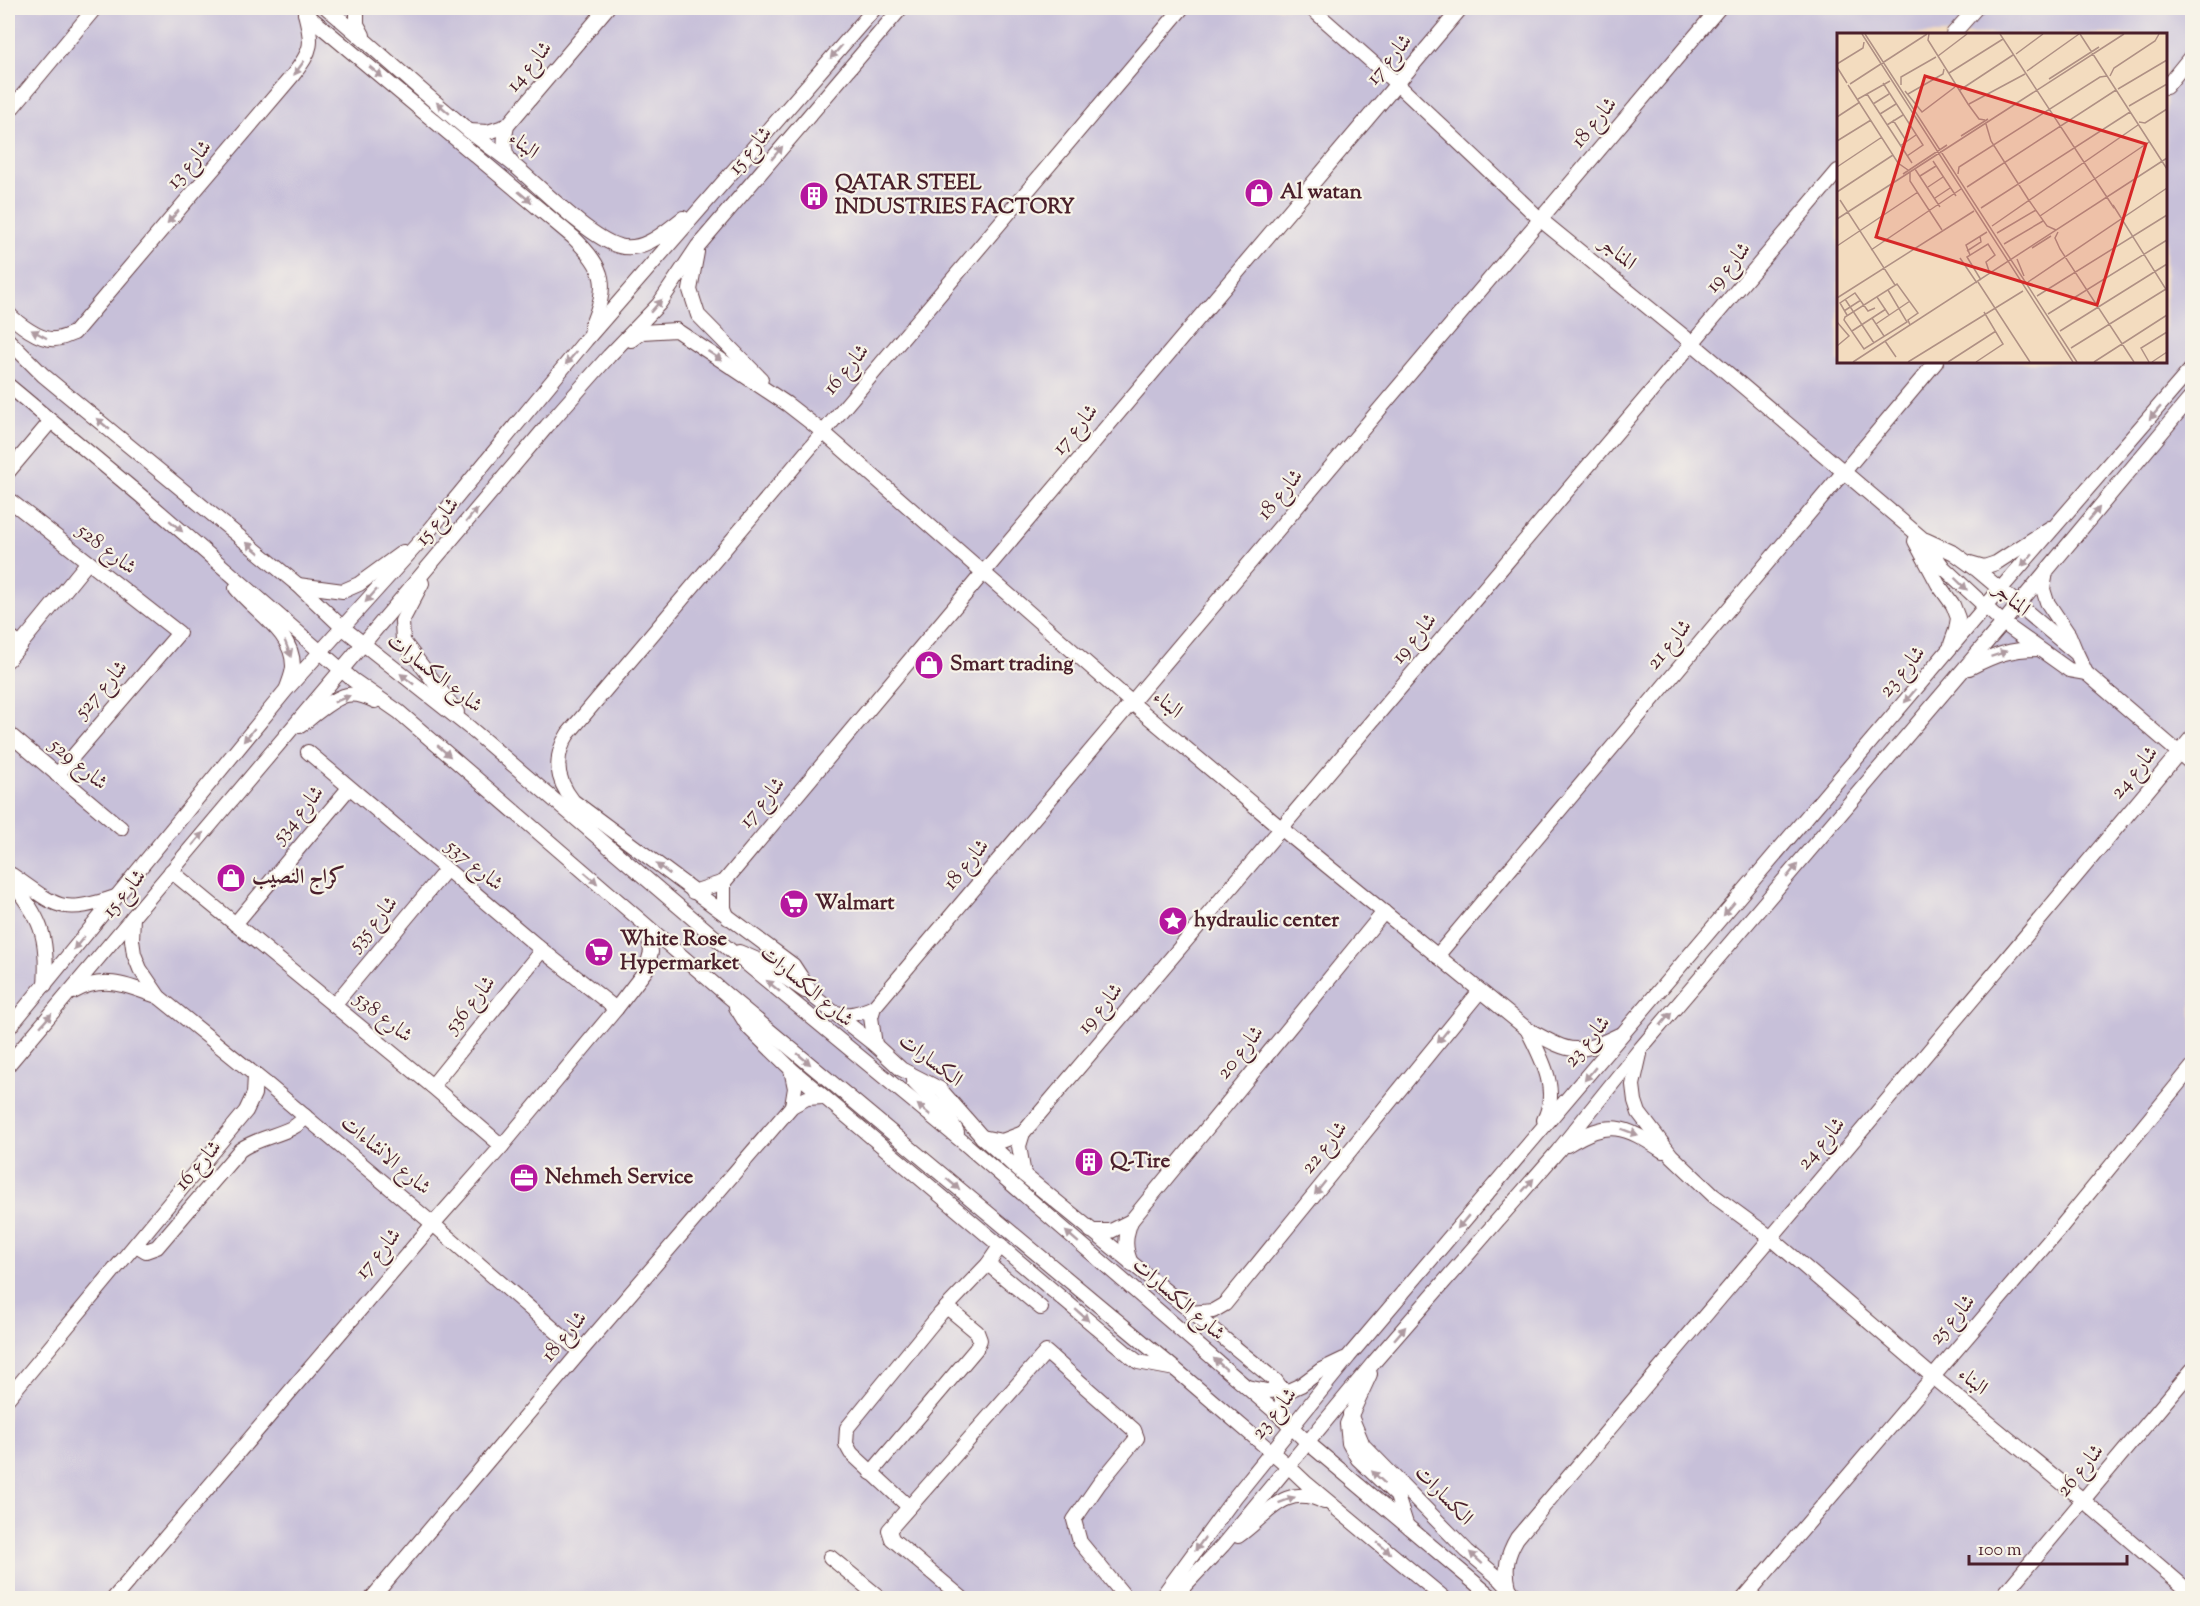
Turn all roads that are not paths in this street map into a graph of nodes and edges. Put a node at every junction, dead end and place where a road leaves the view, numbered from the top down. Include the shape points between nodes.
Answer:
1 (94, 8) edge
2 (327, 8) edge
3 (357, 8) edge
4 (607, 8) edge
5 (875, 8) edge
6 (901, 8) edge
7 (1182, 8) edge
8 (1311, 8) edge
9 (1461, 8) edge
10 (1719, 8) edge
11 (1976, 8) edge
12 (302, 10) edge
13 (1954, 33) edge
14 (365, 40) junction
15 (2193, 55) edge
16 (1397, 84) junction
17 (2167, 86) edge
18 (8, 113) edge
19 (507, 126) junction
20 (469, 131) junction
21 (512, 163) junction
22 (1837, 173) edge
23 (707, 200) junction
24 (1541, 220) junction
25 (698, 246) junction
26 (8, 313) edge
27 (8, 340) edge
28 (586, 340) junction
29 (1692, 343) junction
30 (609, 356) junction
31 (1935, 363) edge
32 (2193, 368) edge
33 (8, 385) edge
34 (2193, 396) edge
35 (787, 404) junction
36 (51, 421) junction
37 (823, 432) junction
38 (1844, 471) junction
39 (8, 472) edge
40 (8, 499) edge
41 (2059, 522) junction
42 (1905, 523) junction
43 (424, 537) junction
44 (1923, 539) junction
45 (211, 557) junction
46 (434, 560) junction
47 (88, 562) junction
48 (1968, 563) junction
49 (2046, 572) junction
50 (982, 573) junction
51 (298, 585) junction
52 (2001, 590) junction
53 (2018, 605) junction
54 (1985, 608) junction
55 (2003, 623) junction
56 (342, 627) junction
57 (179, 633) joint
58 (8, 635) edge
59 (363, 645) junction
60 (20, 646) junction
61 (2038, 649) junction
62 (1948, 651) junction
63 (320, 652) junction
64 (2077, 654) junction
65 (8, 660) edge
66 (341, 669) junction
67 (1962, 672) junction
68 (2086, 673) junction
69 (286, 690) junction
70 (1132, 703) junction
71 (399, 712) junction
72 (470, 728) junction
73 (8, 733) edge
74 (2193, 737) edge
75 (278, 745) junction
76 (308, 752) dead end
77 (2179, 753) junction
78 (2193, 764) edge
79 (557, 766) joint
80 (57, 775) junction
81 (349, 788) junction
82 (121, 828) dead end
83 (1282, 829) junction
84 (446, 870) junction
85 (171, 871) junction
86 (8, 874) edge
87 (724, 882) junction
88 (693, 892) junction
89 (115, 897) junction
90 (1384, 912) junction
91 (133, 917) junction
92 (728, 918) junction
93 (235, 924) junction
94 (647, 927) junction
95 (725, 946) junction
96 (542, 950) junction
97 (1437, 956) junction
98 (45, 985) junction
99 (1480, 991) junction
100 (66, 996) junction
101 (728, 996) junction
102 (159, 997) junction
103 (814, 997) junction
104 (334, 1005) junction
105 (874, 1007) junction
106 (616, 1009) junction
107 (833, 1012) junction
108 (8, 1029) edge
109 (1527, 1029) junction
110 (1624, 1032) junction
111 (875, 1045) junction
112 (1641, 1048) junction
113 (8, 1065) edge
114 (2193, 1067) edge
115 (791, 1069) junction
116 (901, 1069) junction
117 (255, 1075) junction
118 (432, 1086) junction
119 (824, 1097) junction
120 (792, 1106) junction
121 (843, 1112) junction
122 (305, 1116) junction
123 (887, 1128) junction
124 (1023, 1133) junction
125 (1537, 1134) junction
126 (982, 1137) junction
127 (963, 1142) junction
128 (502, 1146) junction
129 (1558, 1151) junction
130 (1671, 1155) junction
131 (1024, 1175) junction
132 (1131, 1221) junction
133 (433, 1224) junction
134 (1090, 1231) junction
135 (1770, 1237) junction
136 (136, 1245) junction
137 (1001, 1245) junction
138 (988, 1263) junction
139 (1132, 1265) junction
140 (947, 1307) junction
141 (1041, 1308) dead end
142 (1191, 1313) junction
143 (580, 1352) junction
144 (1349, 1356) junction
145 (1375, 1361) junction
146 (1175, 1369) junction
147 (2193, 1370) edge
148 (1932, 1376) junction
149 (1246, 1387) junction
150 (1283, 1391) junction
151 (8, 1398) edge
152 (1350, 1414) junction
153 (1280, 1416) junction
154 (1291, 1427) junction
155 (1307, 1442) junction
156 (1271, 1451) junction
157 (1288, 1466) junction
158 (871, 1473) junction
159 (2084, 1501) junction
160 (909, 1507) junction
161 (1340, 1512) junction
162 (1407, 1526) junction
163 (1223, 1545) junction
164 (830, 1557) dead end
165 (1514, 1593) edge
166 (2193, 1594) edge
167 (114, 1599) edge
168 (372, 1599) edge
169 (880, 1599) edge
170 (962, 1599) edge
171 (1126, 1599) edge
172 (1161, 1599) edge
173 (1173, 1599) edge
174 (1444, 1599) edge
175 (1493, 1599) edge
176 (1744, 1599) edge
177 (2001, 1599) edge

1 - 18 street
2 - 14 street, البناء
3 - 14 street via 357,24
4 - 19 street, شارع 14
5 -> 23 street, شارع 15
25 -> 6 street, شارع 15
7 - 37 street, شارع 16
8 - 16 street, المناجر
9 - 16 street, شارع 17
10 - 24 street, شارع 18
11 - 13 street
12 -> 26 street, شارع 13 via 311,37 306,58 74,333 45,339
12 -> 28 street, البناء via 591,255 603,287
20 -> 14 street, البناء
15 - 17 street
16 - 24 street, المناجر
16 - 50 street, شارع 17
19 - 20 street, شارع 14 via 488,132
19 - 21 street, شارع 14 via 506,156
20 - 21 street, البناء
21 - 23 street, البناء via 590,230 621,247 640,246 662,235
22 - 29 street, شارع 19
23 - 28 street, شارع 15
24 - 29 street, المناجر
24 - 70 street, شارع 18
30 -> 25 street, شارع 15 via 659,304
25 - 35 street, البناء via 690,290 698,315
51 -> 27 street, شارع الكسارات via 43,375
28 -> 43 street, شارع 15
29 - 38 street, المناجر
29 - 83 street, شارع 19
30 -> 35 street, البناء via 642,332 676,330
46 -> 30 street, شارع 15
31 - 38 street, شارع 21
32 -> 41 street, شارع 23
33 - 36 street
49 -> 34 street, شارع 23
35 - 37 street, البناء
36 - 39 street
36 -> 45 street
37 - 50 street, البناء
37 - 79 street, شارع 16 via 568,734 561,744
38 - 42 street, المناجر
38 - 97 street, شارع 21
40 - 47 street, شارع 528
41 - 48 street, شارع 23 via 1996,563 1984,567
41 -> 52 street, شارع 23
42 - 44 street, المناجر
42 - 62 street, المناجر via 1958,618
43 - 51 street via 360,584 343,591
43 -> 56 street, شارع 15
44 - 48 street, المناجر
44 -> 54 street, المناجر via 1943,567
45 - 63 street
45 -> 69 street via 242,596 281,633 293,667
46 - 59 street, شارع 15
46 - 72 street via 402,621 403,640
47 - 57 street, شارع 528
47 - 60 street
48 - 52 street, المناجر
49 - 53 street, شارع 23
49 - 64 street, المناجر via 2043,589 2047,602
50 - 70 street, البناء
50 - 87 street, شارع 17
51 - 56 street, شارع الكسارات
52 - 53 street, المناجر
52 - 54 street, شارع 23
53 - 55 street, شارع 23
53 - 64 street, المناجر
54 - 55 street, المناجر
54 - 62 street, شارع 23
55 - 61 street, المناجر
55 - 67 street, شارع 23
56 - 59 street, شارع الكسارات
56 - 63 street, شارع 15
57 - 80 street, شارع 527
58 - 60 street
59 - 66 street, شارع 15
72 -> 59 street, شارع الكسارات
60 - 65 street
67 -> 61 street, شارع 23 via 1997,653
61 - 68 street, المناجر via 2069,670
62 -> 110 street, شارع 23
63 - 66 street
63 - 69 street, شارع 15
64 - 68 street, المناجر
66 - 71 street
66 - 75 street, شارع 15
112 -> 67 street, شارع 23
68 - 77 street, المناجر
69 -> 89 street, شارع 15
70 - 83 street, البناء
70 - 105 street, شارع 18
75 -> 71 street via 348,694 366,697
71 -> 94 street
72 - 95 street, شارع الكسارات
73 - 80 street, شارع 529
74 - 77 street, شارع 24
85 -> 75 street, شارع 15
76 - 81 street, شارع 537
77 - 78 street, المناجر
77 - 135 street, شارع 24
88 -> 79 street, الكسارات via 573,801 564,790
80 - 82 street, شارع 529
81 - 84 street, شارع 537
81 - 93 street, شارع 534
83 - 90 street, البناء
83 - 124 street, شارع 19
84 - 96 street, شارع 537
84 - 104 street, شارع 535
85 - 91 street, شارع 15
85 - 93 street
86 - 89 street via 52,903 66,907 89,906
86 - 98 street via 40,925 47,957
87 - 88 street
87 - 92 street
88 - 92 street, الكسارات
89 -> 98 street, شارع 15
90 - 97 street, البناء
90 - 132 street, شارع 20
91 - 100 street, شارع 15
91 - 102 street, شارع الانشاءات via 134,954
92 - 103 street, الكسارات via 793,965
93 - 104 street, شارع 538
94 - 101 street
94 - 106 street, شارع 17 via 651,952 646,970
95 - 103 street via 760,961
127 -> 95 street, شارع الكسارات
96 - 106 street, شارع 537
96 - 118 street, شارع 536
97 - 99 street, البناء
98 - 108 street, شارع 15
99 - 109 street, البناء
99 -> 142 street, شارع 22 via 1225,1304 1212,1311
100 - 102 street, شارع الانشاءات via 98,982 127,986
113 -> 100 street, شارع 15
101 - 115 street via 749,1028
101 -> 123 street
102 - 117 street, شارع الانشاءات
103 - 107 street, الكسارات
104 - 118 street, شارع 538
105 - 107 street via 861,1013
105 - 111 street via 871,1017
106 - 128 street, شارع 17
107 - 111 street, الكسارات
109 - 110 street, البناء via 1557,1045 1578,1050 1594,1047
109 - 125 street, البناء via 1544,1066 1550,1093 1551,1108
110 -> 125 street, شارع 23
111 - 116 street, الكسارات
112 - 129 street, شارع 23
112 - 130 street, البناء via 1633,1085 1635,1101 1639,1113
114 - 148 street, شارع 25
115 - 119 street
115 - 120 street via 795,1088
116 - 126 street, الكسارات via 940,1089
116 - 127 street via 949,1118
117 - 122 street, شارع الانشاءات
117 - 136 street, شارع 16 via 254,1094 246,1111
118 - 128 street, شارع 538
119 - 120 street via 807,1098
119 - 121 street
120 - 143 street, شارع 18
121 - 123 street
121 - 137 street
122 - 133 street, شارع الانشاءات
122 - 136 street, شارع 16 via 296,1127 256,1140 240,1150 157,1248 146,1251
123 -> 146 street
124 - 126 street via 1002,1142
124 - 131 street via 1019,1146
125 -> 144 street, شارع 23
126 - 131 street, الكسارات
149 -> 127 street, شارع الكسارات
128 - 133 street, شارع 17
129 -> 130 street, البناء via 1595,1129 1615,1127 1642,1136
145 -> 129 street, شارع 23
130 - 135 street, البناء via 1714,1196
131 - 134 street, الكسارات
132 - 134 street via 1111,1230
132 - 139 street via 1125,1246
133 - 143 street, شارع الانشاءات
133 - 167 street, شارع 17
134 - 139 street, الكسارات
135 - 148 street, البناء
135 - 165 street, شارع 24 via 1517,1538 1506,1562 1506,1575
136 - 151 street, شارع 16
137 - 138 street
137 -> 146 street via 1138,1362
138 - 140 street
138 - 141 street
139 - 142 street, الكسارات
140 - 158 street via 847,1428 846,1444
140 - 158 street via 976,1332 980,1340 976,1349
142 - 150 street, الكسارات via 1276,1381
143 - 168 street, شارع 18
144 - 150 street via 1301,1385
144 - 154 street, شارع 23
145 - 152 street
145 - 155 street, شارع 23
146 - 156 street
147 - 159 street, شارع 26
148 - 159 street, البناء
148 - 176 street, شارع 25
149 - 150 street
149 - 153 street, شارع الكسارات
150 - 153 street
162 -> 152 street via 1397,1496 1353,1452 1347,1437
165 -> 152 street, الكسارات via 1363,1445
153 - 154 street, شارع الكسارات
154 - 155 street, شارع الكسارات
154 - 156 street, شارع 23
155 - 157 street, شارع 23
155 - 162 street, شارع الكسارات
156 - 157 street
156 -> 172 street, شارع 23
157 - 161 street
157 - 163 street, شارع 23
158 - 160 street
159 - 166 street, البناء
159 - 177 street, شارع 26
160 - 170 street via 889,1530 892,1539
160 - 171 street via 1046,1352 1134,1430 1137,1438 1074,1520 1080,1542
163 -> 161 street via 1286,1498 1308,1496
161 -> 174 street
162 - 175 street, شارع الكسارات
163 - 173 street, شارع 23
164 - 169 street

